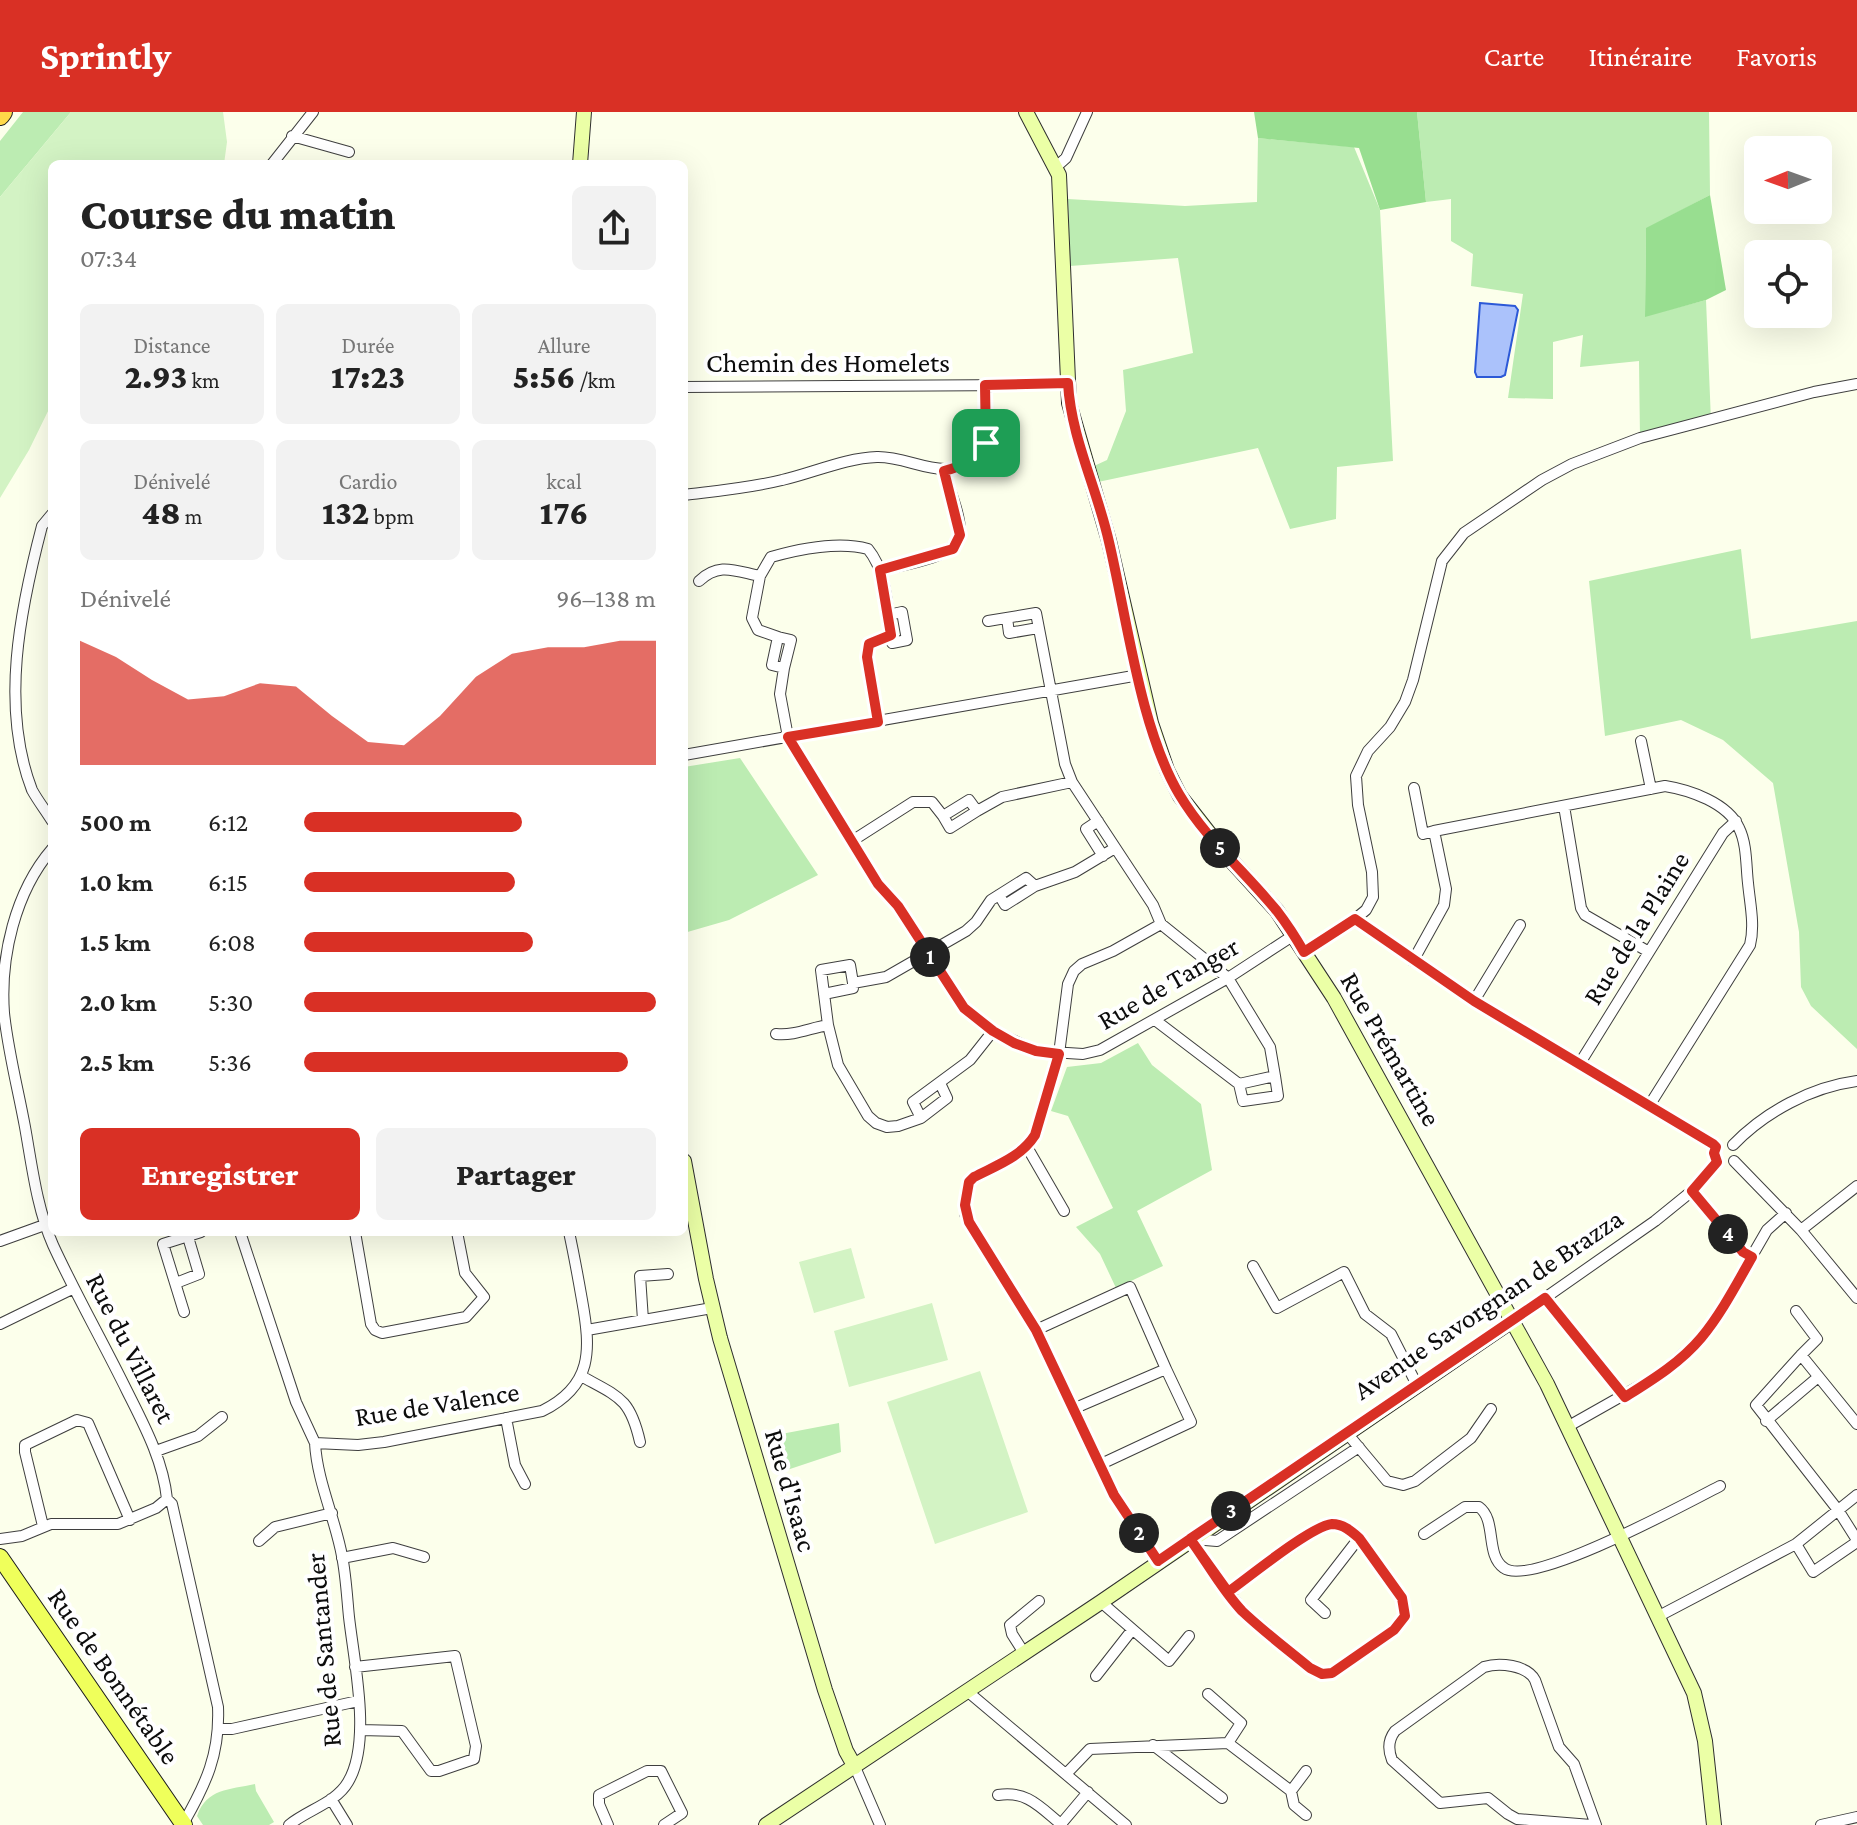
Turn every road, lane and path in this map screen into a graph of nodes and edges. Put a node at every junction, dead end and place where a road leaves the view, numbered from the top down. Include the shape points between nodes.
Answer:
1 (313, 112) edge
2 (584, 112) edge
3 (1026, 112) edge
4 (1087, 112) edge
5 (292, 136) junction
6 (349, 152) dead end
7 (275, 160) edge
8 (580, 160) edge
9 (1056, 167) junction
10 (1068, 383) junction
11 (1857, 384) edge
12 (985, 385) junction
13 (688, 387) edge
14 (944, 471) junction
15 (688, 494) edge
16 (48, 519) edge
17 (880, 570) junction
18 (760, 576) junction
19 (699, 581) dead end
20 (888, 615) junction
21 (988, 621) dead end
22 (891, 635) junction
23 (1139, 675) junction
24 (1050, 692) junction
25 (878, 722) junction
26 (788, 737) junction
27 (1641, 741) dead end
28 (688, 754) edge
29 (1072, 782) junction
30 (1414, 788) dead end
31 (1651, 789) junction
32 (1564, 806) junction
33 (48, 815) edge
34 (1098, 821) junction
35 (1736, 821) junction
36 (1434, 831) junction
37 (852, 841) junction
38 (1115, 848) junction
39 (48, 855) edge
40 (1103, 856) junction
41 (1355, 919) junction
42 (1161, 924) junction
43 (1520, 925) dead end
44 (1294, 935) junction
45 (1304, 952) junction
46 (1649, 952) junction
47 (929, 954) junction
48 (1413, 961) junction
49 (1228, 978) junction
50 (853, 983) junction
51 (824, 994) junction
52 (1474, 1001) junction
53 (2, 1014) edge
54 (1155, 1020) junction
55 (828, 1025) junction
56 (993, 1031) junction
57 (776, 1034) dead end
58 (1059, 1054) junction
59 (1580, 1063) junction
60 (1275, 1076) junction
61 (1857, 1081) edge
62 (940, 1083) junction
63 (1239, 1084) junction
64 (1649, 1106) junction
65 (921, 1118) junction
66 (1733, 1145) junction
67 (1027, 1147) junction
68 (1716, 1147) junction
69 (1734, 1161) junction
70 (1717, 1162) junction
71 (688, 1182) edge
72 (1857, 1186) edge
73 (1692, 1191) junction
74 (1064, 1211) dead end
75 (1786, 1213) junction
76 (48, 1221) edge
77 (48, 1224) edge
78 (1801, 1230) junction
79 (54, 1236) edge
80 (241, 1236) edge
81 (356, 1236) edge
82 (458, 1236) edge
83 (570, 1236) edge
84 (188, 1237) joint
85 (0, 1241) edge
86 (1752, 1257) junction
87 (1253, 1266) dead end
88 (668, 1274) dead end
89 (176, 1283) junction
90 (74, 1288) junction
91 (1545, 1298) junction
92 (1857, 1298) edge
93 (712, 1308) junction
94 (1796, 1311) dead end
95 (184, 1312) dead end
96 (643, 1320) junction
97 (1512, 1321) junction
98 (0, 1324) edge
99 (587, 1330) junction
100 (1036, 1330) junction
101 (1801, 1355) junction
102 (1166, 1369) junction
103 (581, 1376) junction
104 (1817, 1378) junction
105 (1417, 1385) junction
106 (1625, 1397) junction
107 (1073, 1409) junction
108 (1491, 1409) dead end
109 (222, 1417) dead end
110 (506, 1418) junction
111 (1766, 1421) junction
112 (1857, 1424) edge
113 (1567, 1427) junction
114 (1346, 1432) junction
115 (640, 1442) dead end
116 (315, 1443) junction
117 (1359, 1447) junction
118 (156, 1451) junction
119 (1099, 1465) junction
120 (1279, 1478) junction
121 (525, 1484) dead end
122 (1720, 1486) dead end
123 (1292, 1492) junction
124 (1857, 1495) edge
125 (167, 1499) junction
126 (1838, 1510) junction
127 (332, 1513) junction
128 (130, 1520) junction
129 (43, 1526) junction
130 (1424, 1534) dead end
131 (22, 1536) junction
132 (1195, 1536) junction
133 (1619, 1537) junction
134 (1359, 1538) junction
135 (0, 1539) edge
136 (259, 1541) dead end
137 (1857, 1541) edge
138 (1796, 1544) junction
139 (424, 1557) dead end
140 (342, 1558) junction
141 (1, 1559) edge
142 (1158, 1561) junction
143 (1228, 1592) junction
144 (1039, 1601) dead end
145 (1101, 1602) junction
146 (1325, 1613) dead end
147 (1659, 1616) junction
148 (1132, 1630) junction
149 (1189, 1636) dead end
150 (1024, 1653) junction
151 (355, 1667) junction
152 (1096, 1676) dead end
153 (967, 1691) junction
154 (1208, 1694) dead end
155 (358, 1701) junction
156 (219, 1729) junction
157 (360, 1730) junction
158 (1228, 1743) junction
159 (1153, 1745) junction
160 (855, 1767) junction
161 (1306, 1771) dead end
162 (1066, 1774) junction
163 (1291, 1791) junction
164 (1088, 1792) junction
165 (998, 1795) dead end
166 (1222, 1798) dead end
167 (331, 1799) junction
168 (1306, 1815) dead end
169 (1857, 1817) edge
170 (1062, 1824) edge
171 (184, 1825) edge
172 (289, 1825) edge
173 (347, 1825) edge
174 (608, 1825) edge
175 (664, 1825) edge
176 (766, 1825) edge
177 (880, 1825) edge
178 (1126, 1825) edge
179 (1594, 1825) edge
180 (1714, 1825) edge
181 (1821, 1825) edge

1 - 5 street
2 - 8 street
3 - 9 street, Rue Prémartine
4 - 9 street via 1066,158
5 - 6 street
5 - 7 street
9 - 10 street, Rue Prémartine
10 - 12 street, Chemin des Homelets
10 - 23 street, Rue Prémartine via 1073,421 1109,541
11 - 41 street via 1640,438 1542,480 1464,533 1442,561 1405,702 1356,776 1374,888 1366,910
12 - 13 street, Chemin des Homelets
12 - 14 street via 986,443 969,462
14 - 15 street via 877,457 776,482
14 - 17 street via 959,523 958,542 947,552
16 - 33 street via 19,617 12,676 22,763
17 - 18 street via 868,549 843,545 771,557
17 - 20 street
18 - 19 street via 726,569 710,571
18 - 26 street via 752,618 758,630 778,637 772,665 784,668 780,694
20 - 22 street
20 - 22 street via 902,612 907,640 892,643
21 - 24 street via 1036,613
22 - 25 street via 873,641 867,650
23 - 24 street
23 - 44 street, Rue Prémartine via 1155,735 1180,796
24 - 25 street
24 - 29 street
25 - 26 street
26 - 28 street
26 - 37 street, Rue de Tanger
27 - 31 street
29 - 34 street
29 - 37 street via 1002,797 977,811 969,800 943,816 932,802 913,802
30 - 36 street via 1423,834
31 - 32 street
31 - 35 street via 1686,790
32 - 36 street
32 - 46 street via 1585,915
34 - 38 street
34 - 40 street via 1086,829
35 - 46 street, Rue de la Plaine via 1723,833
35 - 64 street via 1753,924 1750,945
36 - 48 street via 1446,889 1444,905
37 - 47 street, Rue de Tanger
38 - 40 street
38 - 42 street
39 - 53 street, Rue du Villaret via 16,913
40 - 47 street via 1035,886 1026,878 991,900 966,931
41 - 45 street
41 - 48 street
42 - 49 street
42 - 58 street via 1074,971
43 - 52 street
44 - 45 street, Rue Prémartine
44 - 49 street, Rue de Tanger
45 - 97 street, Rue Prémartine
46 - 59 street, Rue de la Plaine
47 - 50 street via 886,977
47 - 56 street, Rue de Tanger via 964,1008
48 - 52 street
49 - 54 street, Rue de Tanger
49 - 60 street via 1270,1047
50 - 51 street via 853,988
50 - 51 street via 850,965 821,970
51 - 55 street
52 - 59 street
53 - 76 street, Rue du Villaret
54 - 58 street, Rue de Tanger via 1100,1050
54 - 63 street
55 - 57 street
55 - 65 street via 838,1065 868,1116 887,1127
56 - 58 street, Rue de Tanger via 1036,1051
56 - 62 street via 970,1060
58 - 67 street
59 - 64 street
60 - 63 street
60 - 63 street via 1278,1096 1243,1101
61 - 66 street via 1798,1099
62 - 65 street via 947,1098
62 - 65 street via 913,1102
64 - 68 street
66 - 68 street via 1724,1142
66 - 69 street
67 - 74 street
67 - 100 street via 969,1182 965,1214
68 - 70 street
69 - 70 street
69 - 75 street
70 - 73 street, Avenue Savorgnan de Brazza
71 - 93 street, Rue d'Isaac
72 - 78 street
73 - 86 street
73 - 91 street, Avenue Savorgnan de Brazza
75 - 78 street
75 - 86 street via 1767,1230
77 - 85 street
78 - 92 street
79 - 90 street, Rue du Villaret
80 - 116 street via 296,1402
81 - 82 street via 371,1324 382,1333 466,1317 484,1297 465,1273
83 - 99 street
84 - 89 street via 199,1274
84 - 89 street via 163,1244
86 - 106 street via 1699,1340
87 - 105 street via 1277,1308 1344,1272 1365,1314 1391,1334
88 - 96 street via 640,1276
89 - 95 street
90 - 98 street
90 - 118 street, Rue du Villaret
91 - 97 street, Avenue Savorgnan de Brazza
91 - 106 street
93 - 96 street
93 - 160 street, Rue d'Isaac via 820,1676
94 - 101 street via 1817,1339
96 - 99 street
97 - 105 street, Avenue Savorgnan de Brazza
97 - 113 street, Rue Prémartine
99 - 103 street via 588,1355
100 - 102 street via 1130,1287
100 - 107 street
101 - 104 street
101 - 111 street via 1756,1405
102 - 107 street
102 - 119 street via 1191,1422
103 - 110 street, Rue de Valence via 557,1404
103 - 115 street via 628,1405
104 - 111 street
104 - 112 street
105 - 114 street, Avenue Savorgnan de Brazza
106 - 113 street
107 - 119 street
108 - 117 street via 1471,1438 1403,1485 1387,1481
109 - 118 street via 198,1436
110 - 116 street, Rue de Valence via 384,1442
110 - 121 street via 515,1465
111 - 126 street
113 - 133 street, Rue Prémartine
114 - 117 street
114 - 120 street, Avenue Savorgnan de Brazza
116 - 127 street, Rue de Santander
117 - 123 street, Avenue Savorgnan de Brazza
118 - 125 street, Rue du Villaret
119 - 142 street
120 - 123 street
120 - 132 street, Avenue Savorgnan de Brazza
122 - 133 street
123 - 132 street, Avenue Savorgnan de Brazza via 1217,1541
124 - 126 street
125 - 128 street
125 - 156 street, Rue du Villaret
126 - 137 street
126 - 138 street
127 - 136 street via 275,1527
127 - 140 street, Rue de Santander
128 - 129 street via 104,1526
128 - 129 street via 88,1423 77,1420 25,1445
129 - 131 street
130 - 133 street via 1465,1507 1479,1507 1486,1515 1499,1565 1519,1572
131 - 135 street
131 - 141 street
132 - 142 street, Avenue Savorgnan de Brazza
132 - 143 street
133 - 147 street, Rue Prémartine
134 - 143 street via 1341,1525 1321,1526
134 - 143 street via 1402,1598 1405,1616 1394,1630 1332,1673 1310,1668
134 - 146 street via 1311,1600
137 - 138 street via 1813,1572
138 - 147 street
139 - 140 street via 393,1548
140 - 151 street, Rue de Santander
141 - 171 main road, Rue de Bonnétable
142 - 145 street, Avenue Savorgnan de Brazza
144 - 150 street via 1010,1625
145 - 148 street
145 - 150 street, Avenue Savorgnan de Brazza
147 - 180 street, Rue Prémartine via 1694,1693
148 - 149 street via 1169,1661
148 - 152 street
150 - 153 street, Avenue Savorgnan de Brazza
151 - 155 street, Rue de Santander
151 - 157 street via 455,1656 476,1746 474,1759 431,1771 402,1731
153 - 160 street, Avenue Savorgnan de Brazza
153 - 162 street
154 - 158 street via 1241,1723
155 - 156 street
155 - 157 street, Rue de Santander
156 - 171 street, Rue du Villaret via 214,1761
157 - 167 street, Rue de Santander via 348,1783
158 - 159 street
158 - 163 street
159 - 162 street via 1090,1749
159 - 166 street
160 - 176 street, Avenue Savorgnan de Brazza
160 - 177 street, Rue d'Isaac
161 - 163 street
162 - 164 street
163 - 168 street via 1294,1805
164 - 170 street
164 - 178 street
165 - 170 street via 1023,1794
167 - 172 street, Rue de Santander
167 - 173 street
169 - 181 street
174 - 175 street via 599,1795 647,1771 661,1771 682,1813
179 - 179 street via 1574,1764 1559,1747 1528,1671 1484,1667 1391,1736 1392,1760 1440,1803 1488,1798 1517,1819

